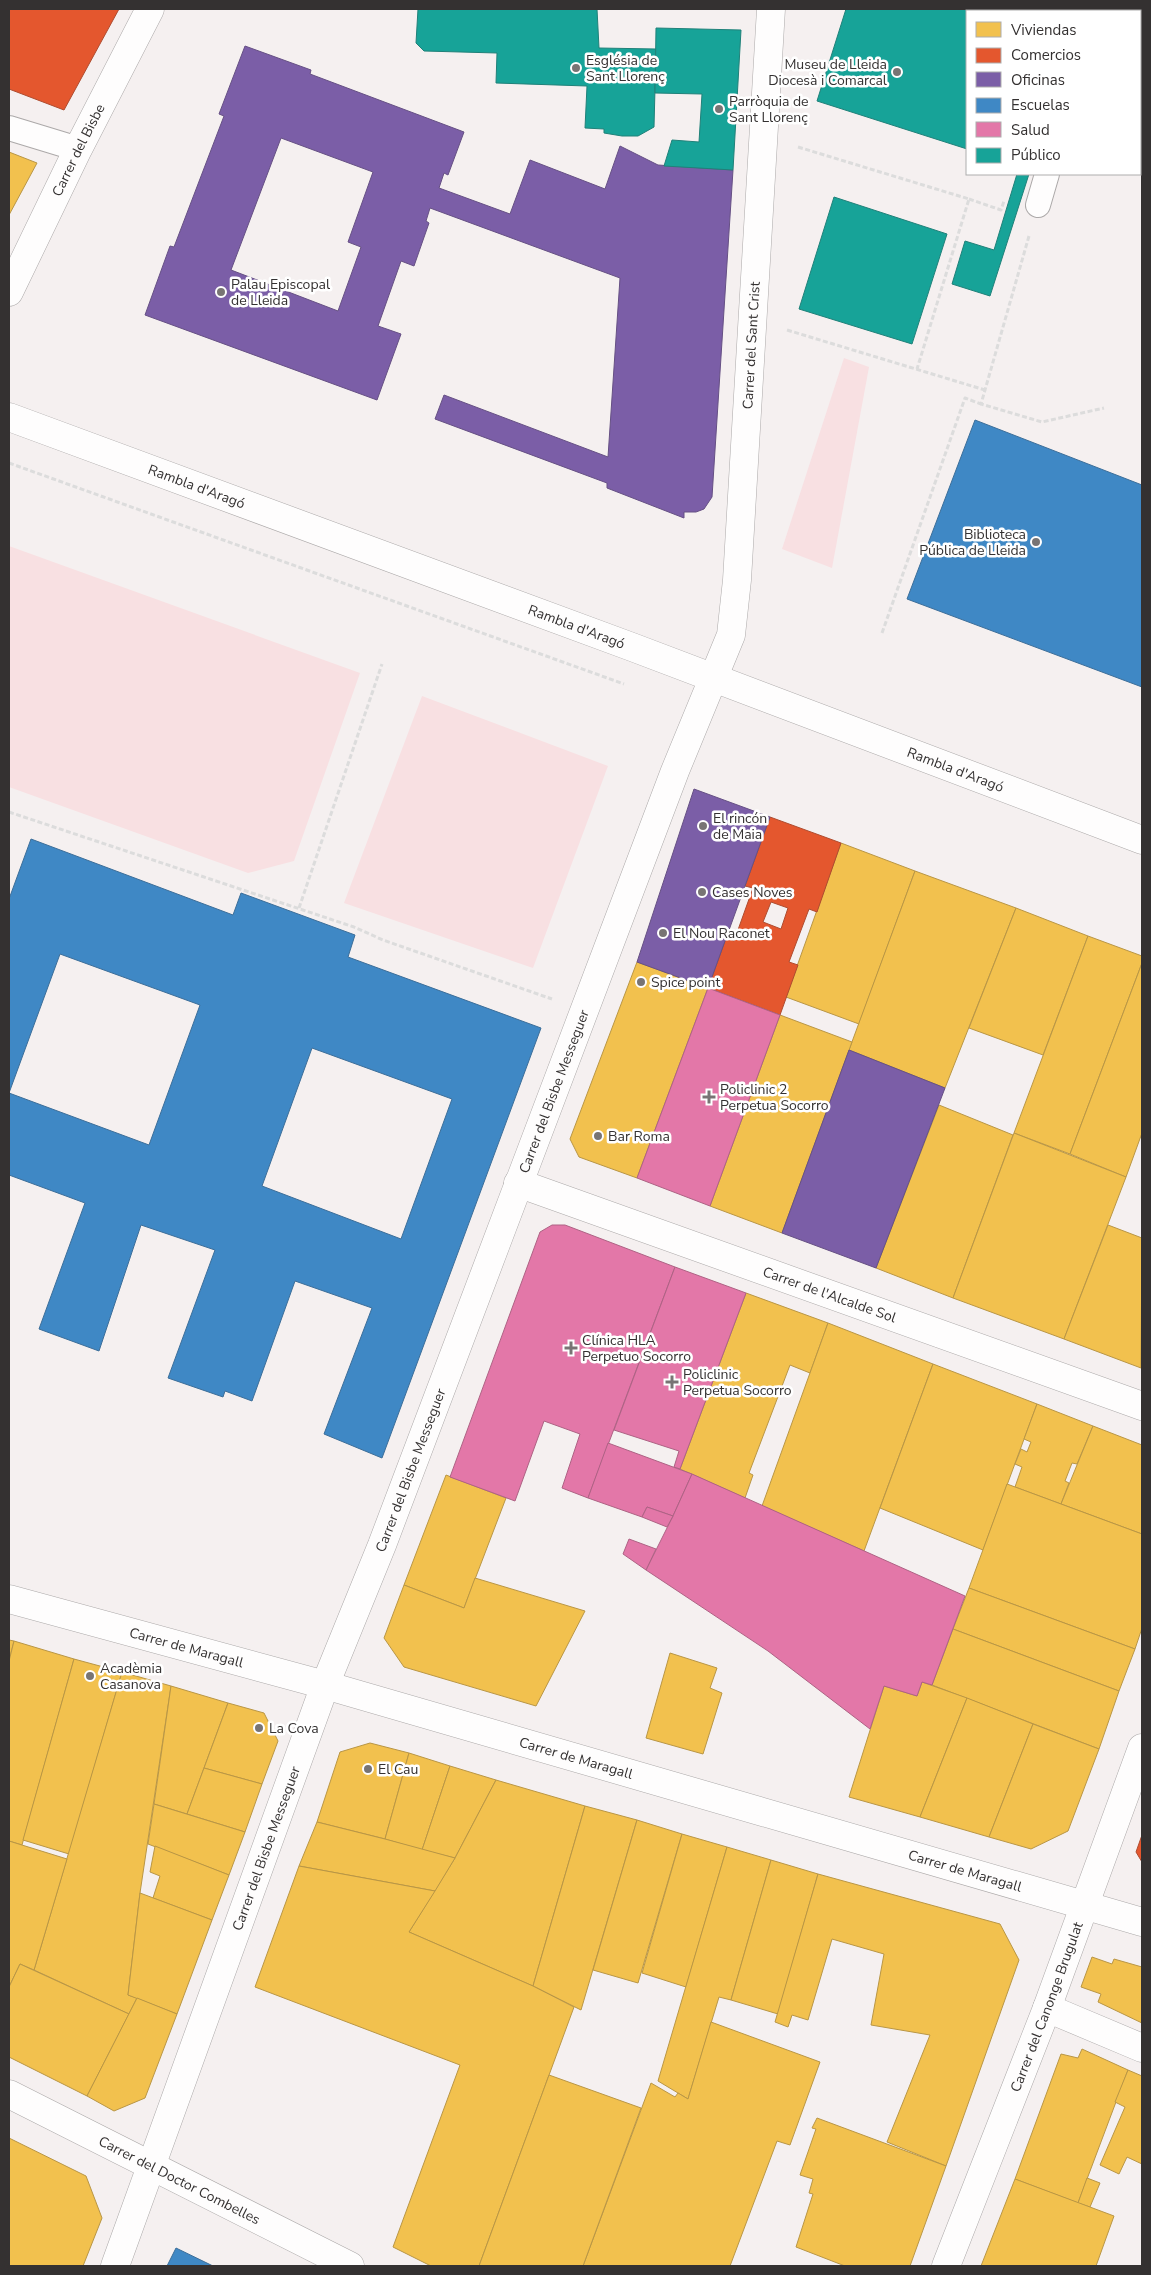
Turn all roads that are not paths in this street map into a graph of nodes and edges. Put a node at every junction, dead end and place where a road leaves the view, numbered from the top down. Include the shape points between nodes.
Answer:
1 (150, 9) edge
2 (771, 9) edge
3 (9, 128) edge
4 (78, 149) junction
5 (1047, 175) edge
6 (1038, 205) road end
7 (9, 292) edge
8 (9, 417) edge
9 (714, 679) junction
10 (1142, 840) edge
11 (518, 1183) junction
12 (1142, 1406) edge
13 (9, 1599) edge
14 (325, 1685) junction
15 (1142, 1748) edge
16 (1085, 1906) junction
17 (1142, 1922) edge
18 (1047, 2008) junction
19 (1142, 2048) edge
20 (9, 2094) edge
21 (151, 2166) junction
22 (115, 2266) edge
23 (350, 2266) edge
24 (946, 2266) edge

1 - 4 street, Carrer del Bisbe
2 - 9 street, Carrer del Sant Crist via 735,606 731,635
3 - 4 lane
4 - 7 street, Carrer del Bisbe
5 - 6 lane
8 - 9 street, Rambla d'Aragó
9 - 10 street, Rambla d'Aragó
9 - 11 street, Carrer del Bisbe Messeguer via 699,710
11 - 12 street, Carrer de l'Alcalde Sol
11 - 14 street, Carrer del Bisbe Messeguer via 382,1545
13 - 14 street, Carrer de Maragall
14 - 16 street, Carrer de Maragall
14 - 21 street, Carrer del Bisbe Messeguer
15 - 16 street, Carrer del Canonge Brugulat
16 - 17 street, Carrer de Maragall
16 - 18 street, Carrer del Canonge Brugulat
18 - 19 street
18 - 24 street, Carrer del Canonge Brugulat
20 - 21 street, Carrer del Doctor Combelles
21 - 22 street, Carrer del Bisbe Messeguer
21 - 23 street, Carrer del Doctor Combelles

